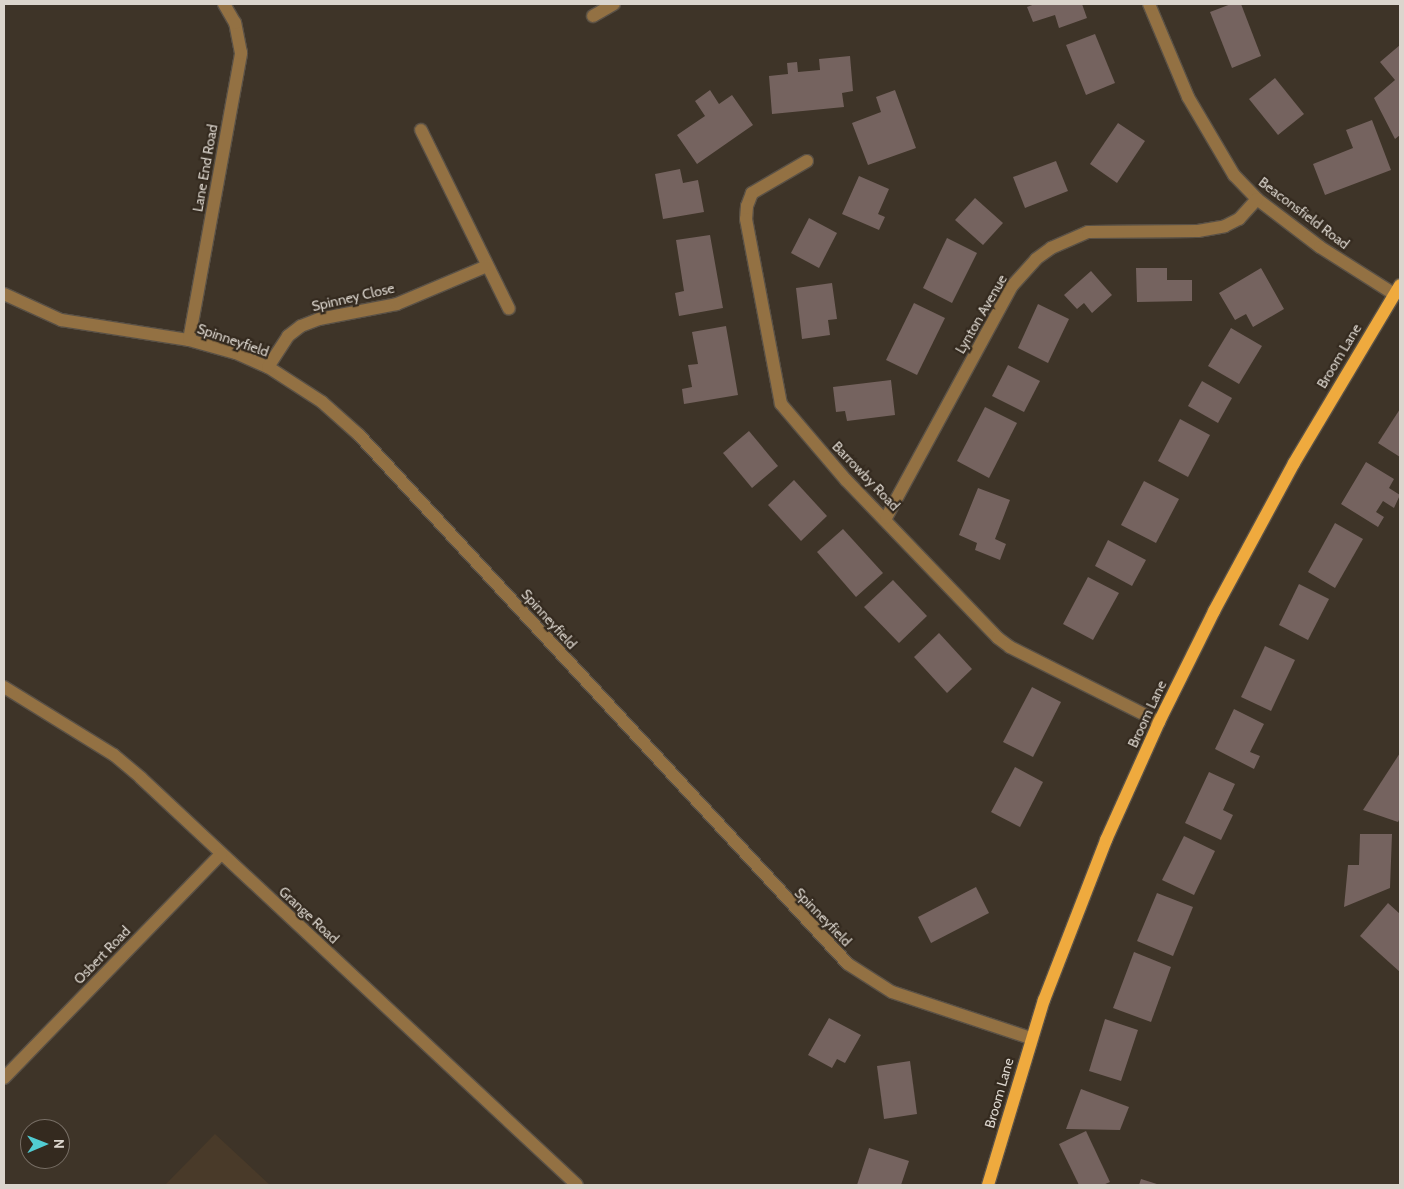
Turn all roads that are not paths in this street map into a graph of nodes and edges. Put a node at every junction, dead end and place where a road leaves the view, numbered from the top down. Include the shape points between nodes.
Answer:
1 (224, 4) edge
2 (614, 4) edge
3 (1149, 4) edge
4 (593, 16) dead end
5 (421, 130) dead end
6 (807, 161) dead end
7 (1257, 199) junction
8 (487, 266) junction
9 (1397, 290) edge
10 (4, 294) edge
11 (509, 309) dead end
12 (189, 340) junction
13 (268, 367) junction
14 (886, 518) junction
15 (4, 687) edge
16 (1159, 722) junction
17 (221, 854) junction
18 (1030, 1038) junction
19 (4, 1078) edge
20 (577, 1185) edge
21 (988, 1185) edge

1 - 12 street, Lane End Road via 234,23 241,53
2 - 4 street
3 - 7 street, Beaconsfield Road via 1202,126 1234,175
5 - 8 street
6 - 14 street, Barrowby Road via 752,193 747,206 746,220 776,391 790,417
7 - 9 street, Beaconsfield Road via 1320,247
7 - 14 street, Lynton Avenue via 1239,219 1226,226 1207,231 1088,232 1051,248 1036,259 1012,286
8 - 11 street
8 - 13 street, Spinney Close via 397,304 319,319 301,326 288,336
9 - 16 main road, Broom Lane via 1290,471 1214,611
10 - 12 street, Spinneyfield via 61,320
12 - 13 street, Spinneyfield
13 - 18 street, Spinneyfield via 322,402 359,435 848,964 892,992
14 - 16 street, Barrowby Road via 1010,647
15 - 17 street, Grange Road via 114,755
16 - 18 main road, Broom Lane via 1106,840
17 - 19 street, Osbert Road
17 - 20 street, Grange Road
18 - 21 main road, Broom Lane

